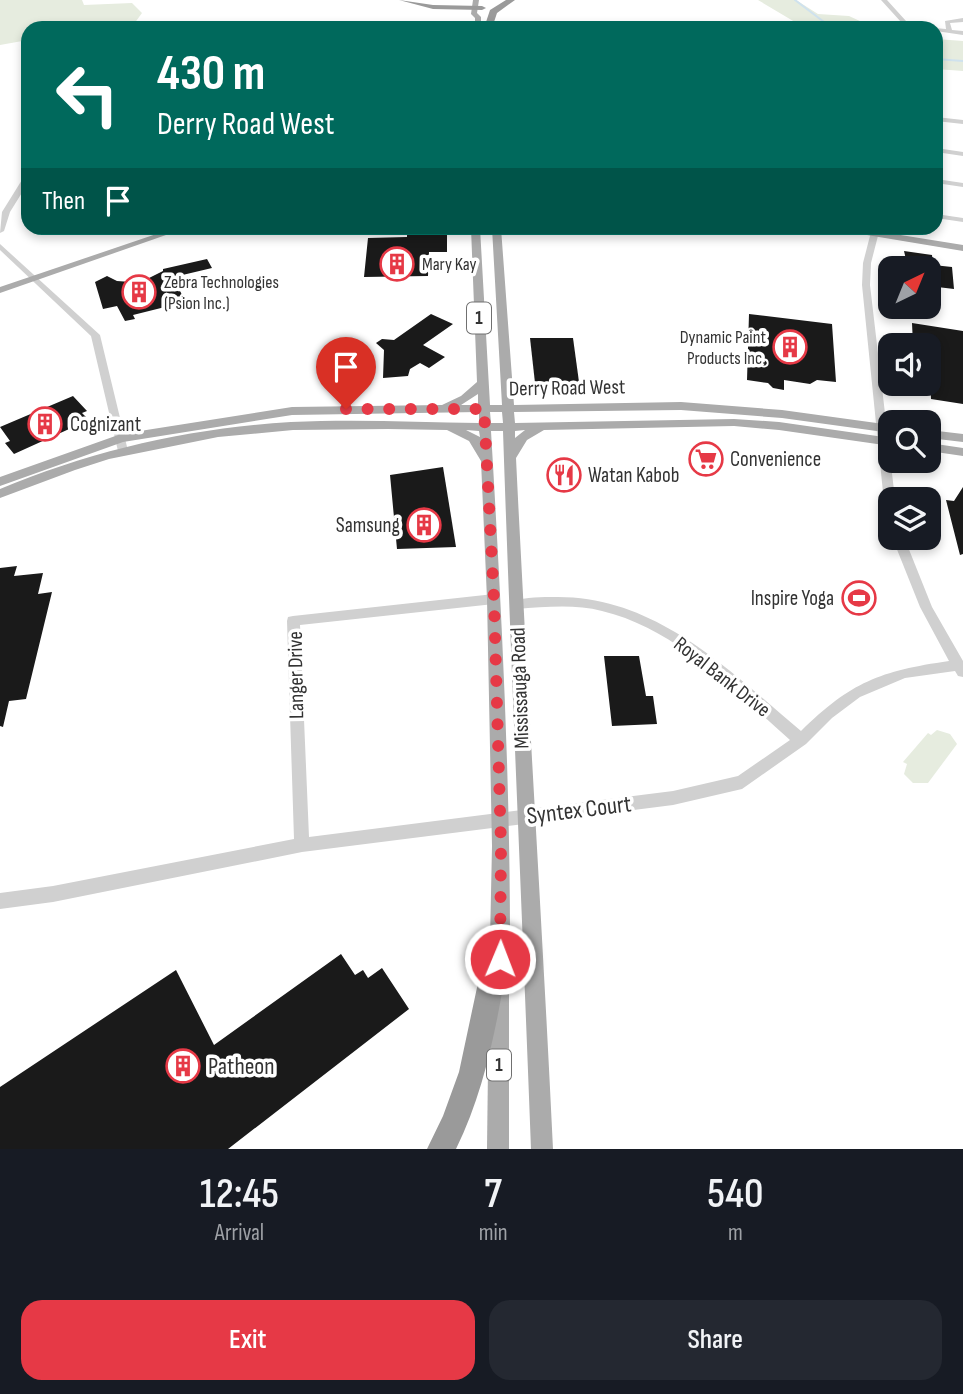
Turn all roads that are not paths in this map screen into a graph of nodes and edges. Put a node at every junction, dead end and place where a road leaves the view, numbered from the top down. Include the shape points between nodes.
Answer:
1 (403, 0) edge
2 (511, 0) edge
3 (884, 0) edge
4 (479, 7) edge
5 (963, 20) edge
6 (490, 21) edge
7 (901, 21) edge
8 (943, 30) edge
9 (949, 30) junction
10 (963, 33) edge
11 (943, 120) edge
12 (963, 122) edge
13 (943, 151) edge
14 (963, 154) edge
15 (943, 182) edge
16 (963, 185) edge
17 (21, 188) edge
18 (943, 217) edge
19 (963, 220) edge
20 (0, 230) edge
21 (160, 235) edge
22 (475, 235) edge
23 (496, 235) edge
24 (874, 235) edge
25 (899, 235) edge
26 (0, 246) edge
27 (963, 248) edge
28 (33, 277) junction
29 (0, 290) edge
30 (505, 381) junction
31 (483, 383) junction
32 (508, 408) junction
33 (543, 408) junction
34 (443, 409) junction
35 (484, 409) junction
36 (883, 410) edge
37 (444, 426) junction
38 (508, 426) junction
39 (544, 426) junction
40 (486, 427) junction
41 (878, 434) edge
42 (878, 434) edge
43 (941, 435) edge
44 (963, 438) edge
45 (122, 445) junction
46 (941, 449) edge
47 (963, 452) edge
48 (510, 458) junction
49 (488, 468) junction
50 (0, 482) edge
51 (0, 494) edge
52 (902, 550) edge
53 (494, 600) junction
54 (517, 604) junction
55 (961, 668) edge
56 (801, 740) junction
57 (302, 845) junction
58 (0, 901) edge
59 (500, 936) junction
60 (441, 1149) edge
61 (498, 1149) edge
62 (542, 1149) edge

1 - 4 highway via 433,8
2 - 6 highway via 493,12
3 - 7 street
5 - 9 street via 947,22
8 - 9 street
9 - 10 street
11 - 12 street
13 - 14 street
15 - 16 street
17 - 20 street
18 - 19 street
21 - 28 main road
22 - 31 main road, Mississauga Road / 1
23 - 30 main road, Mississauga Road / 1
24 - 36 street via 866,285
25 - 27 main road
26 - 28 street
28 - 29 main road
28 - 45 street via 96,335
30 - 32 main road, Mississauga Road / 1
30 - 33 main road via 518,395
31 - 34 main road via 465,399
31 - 35 main road, Mississauga Road / 1
32 - 33 main road, Derry Road West
32 - 35 main road, Derry Road West
32 - 38 main road, Mississauga Road / 1
33 - 41 main road, Derry Road West via 727,409
34 - 35 main road, Derry Road West
34 - 45 main road, Derry Road West via 292,411
35 - 40 main road, Mississauga Road / 1
37 - 40 main road, Derry Road West
37 - 45 main road, Derry Road West via 293,426
37 - 49 main road via 474,439
38 - 39 main road, Derry Road West
38 - 40 main road, Derry Road West
38 - 48 main road, Mississauga Road / 1
39 - 42 main road, Derry Road West via 745,423
39 - 48 main road via 522,437
40 - 49 main road, Mississauga Road / 1
43 - 44 main road
45 - 50 main road, Derry Road West
45 - 51 main road, Derry Road West
46 - 47 main road
48 - 54 main road, Mississauga Road / 1
49 - 53 main road, Mississauga Road / 1
52 - 55 street
53 - 57 street, Langer Drive via 293,621
53 - 59 main road, Mississauga Road / 1
54 - 56 street, Royal Bank Drive via 602,606 660,629 698,654
54 - 62 main road, Mississauga Road / 1
55 - 56 street, Syntex Court via 922,669 883,680 855,693
56 - 57 street, Syntex Court via 742,782 673,799
57 - 58 street, Syntex Court
59 - 60 highway via 477,1052 452,1131
59 - 61 main road, Mississauga Road / 1

